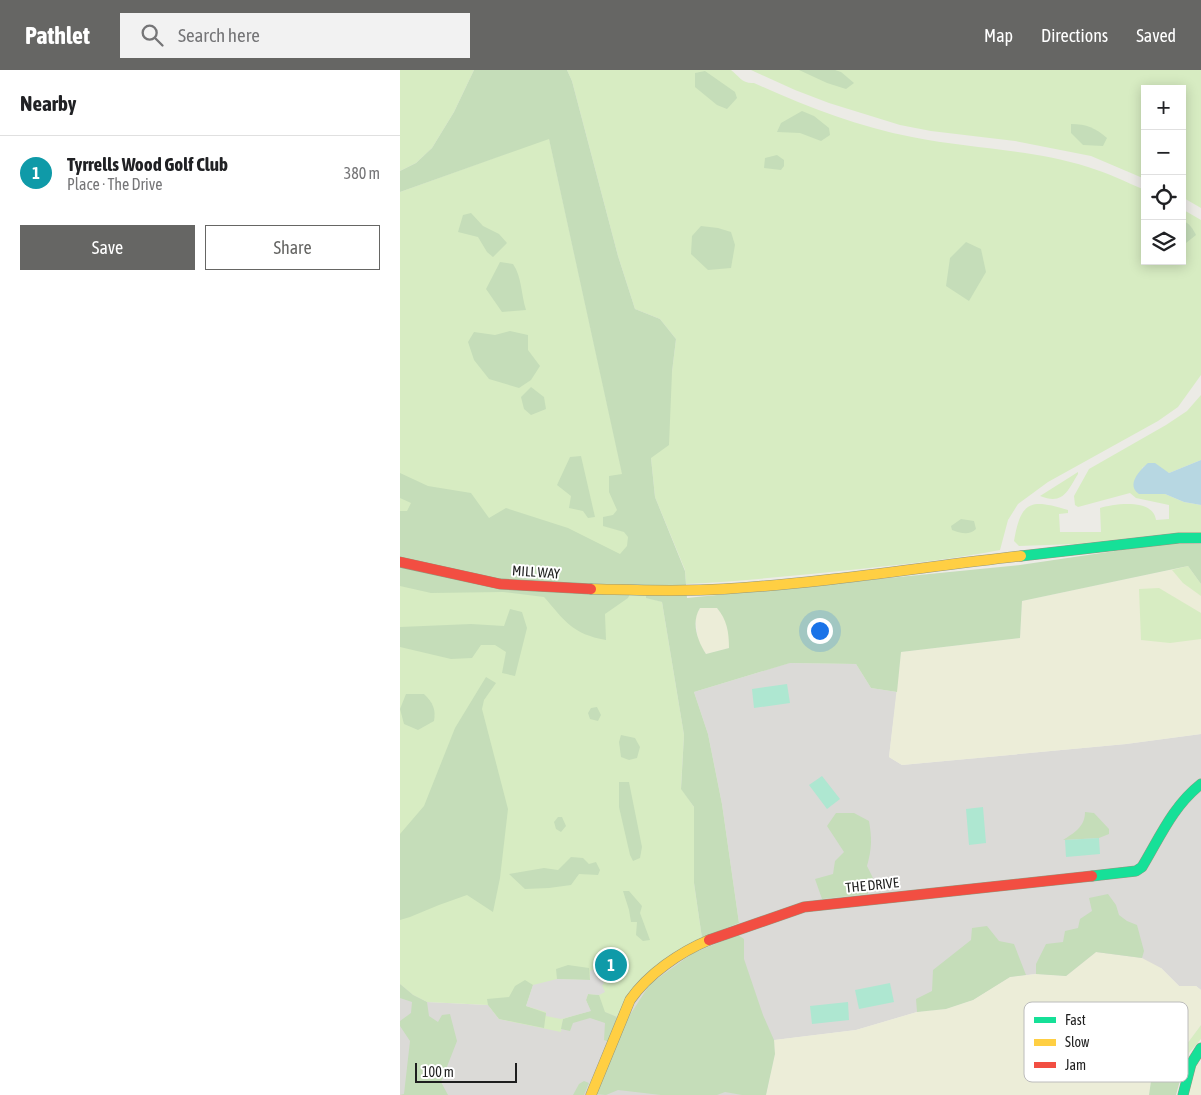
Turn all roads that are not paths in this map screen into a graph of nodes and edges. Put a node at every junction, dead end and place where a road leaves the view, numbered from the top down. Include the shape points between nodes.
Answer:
1 (1201, 538) edge
2 (400, 562) edge
3 (1201, 784) edge
4 (1201, 1048) edge
5 (1188, 1076) edge
6 (1186, 1082) edge
7 (590, 1095) edge
8 (1183, 1095) edge

1 - 2 main road, MILL WAY via 1009,557 837,580 673,591 500,584
3 - 7 main road, THE DRIVE via 1180,802 1142,867 1136,871 813,905 695,946 636,991
4 - 5 main road
6 - 8 main road

